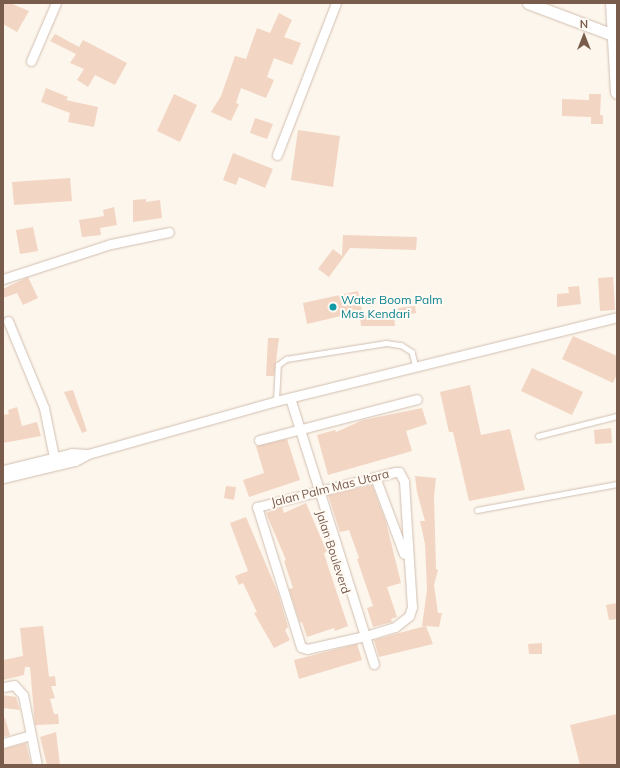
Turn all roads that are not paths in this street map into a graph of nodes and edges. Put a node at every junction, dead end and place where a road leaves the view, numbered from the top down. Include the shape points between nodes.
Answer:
1 (56, 3) edge
2 (336, 3) edge
3 (528, 3) edge
4 (612, 3) edge
5 (613, 35) junction
6 (30, 61) dead end
7 (617, 92) edge
8 (277, 155) dead end
9 (169, 232) dead end
10 (3, 279) edge
11 (617, 318) edge
12 (8, 321) dead end
13 (416, 367) junction
14 (417, 399) dead end
15 (283, 400) junction
16 (617, 416) edge
17 (297, 429) junction
18 (538, 436) dead end
19 (258, 440) dead end
20 (88, 454) junction
21 (54, 457) junction
22 (3, 470) edge
23 (375, 477) junction
24 (3, 478) edge
25 (617, 484) edge
26 (316, 491) junction
27 (477, 510) dead end
28 (407, 561) junction
29 (363, 636) junction
30 (374, 664) dead end
31 (3, 687) edge
32 (31, 735) junction
33 (3, 743) edge
34 (37, 765) edge

1 - 6 street
2 - 8 street
3 - 5 street
4 - 5 main road
5 - 7 main road
9 - 10 street via 111,244
11 - 13 street
12 - 21 street via 44,408
13 - 15 street
13 - 15 lane via 412,352 401,345 386,343 286,359 278,365
14 - 17 street
15 - 17 street, Jalan Bouleverd
15 - 20 street
16 - 18 lane
17 - 19 street
17 - 26 street, Jalan Bouleverd
20 - 21 street via 72,453
20 - 24 street via 75,461
21 - 22 street
23 - 26 street, Jalan Palm Mas Utara
23 - 28 street
23 - 28 street, Jalan Palm Mas Utara via 395,472 399,472 403,477
25 - 27 lane
26 - 29 street, Jalan Bouleverd
26 - 29 street, Jalan Palm Mas Utara via 260,505 256,510 301,647 307,649
28 - 29 street, Jalan Palm Mas Utara via 412,607 409,616 395,627
29 - 30 street, Jalan Bouleverd
31 - 32 street via 14,685 24,695
32 - 33 street
32 - 34 street

